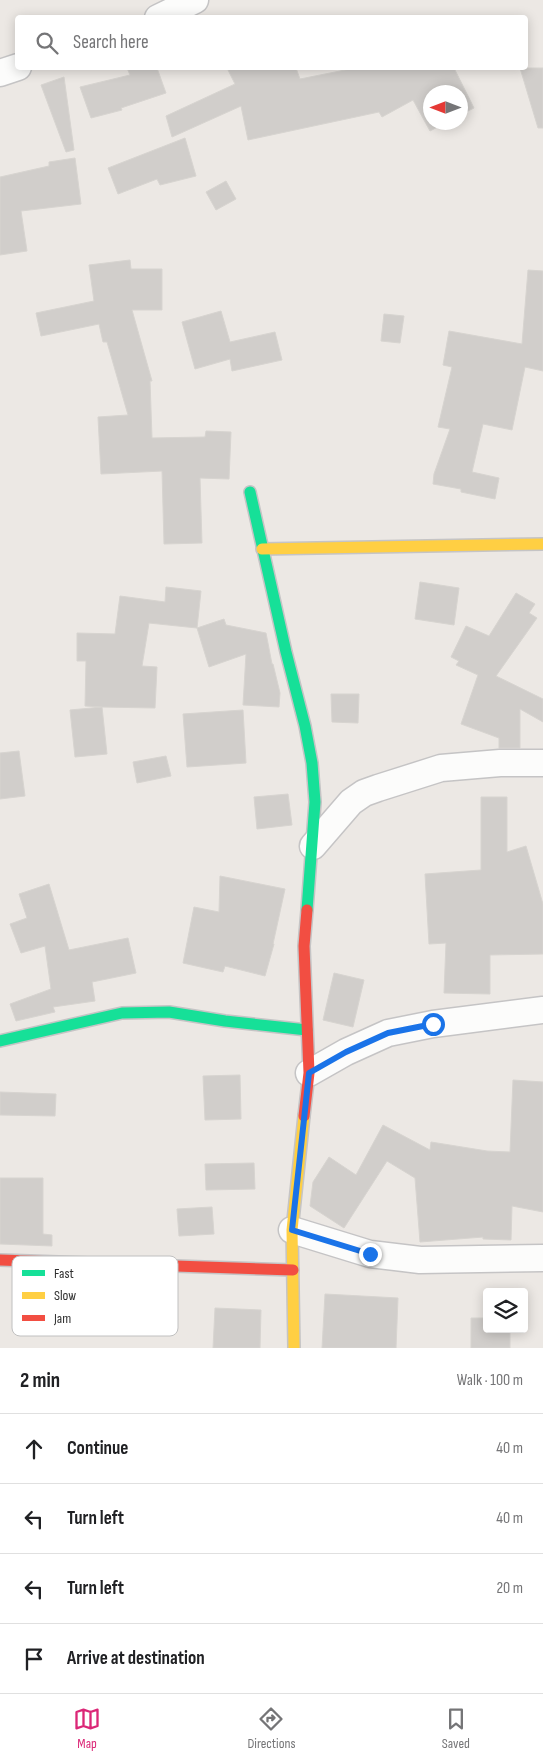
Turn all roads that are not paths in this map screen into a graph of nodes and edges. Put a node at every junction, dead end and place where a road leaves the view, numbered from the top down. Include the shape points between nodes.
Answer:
1 (195, 0) edge
2 (164, 15) edge
3 (15, 68) edge
4 (0, 72) edge
5 (250, 492) dead end
6 (543, 544) edge
7 (262, 550) junction
8 (543, 763) edge
9 (313, 846) junction
10 (543, 1010) edge
11 (307, 1030) junction
12 (0, 1041) edge
13 (309, 1073) junction
14 (292, 1230) junction
15 (543, 1258) edge
16 (178, 1266) edge
17 (293, 1270) junction
18 (294, 1348) edge

1 - 2 street
3 - 4 street
5 - 7 street
6 - 7 street
7 - 9 street via 312,763 315,802
8 - 9 street via 441,768 364,793 351,802
9 - 11 street via 304,946
10 - 13 street via 388,1033
11 - 12 street via 169,1012 122,1013
11 - 13 street
13 - 14 street
14 - 15 street via 370,1254 420,1260
14 - 17 street
16 - 17 street
17 - 18 street

